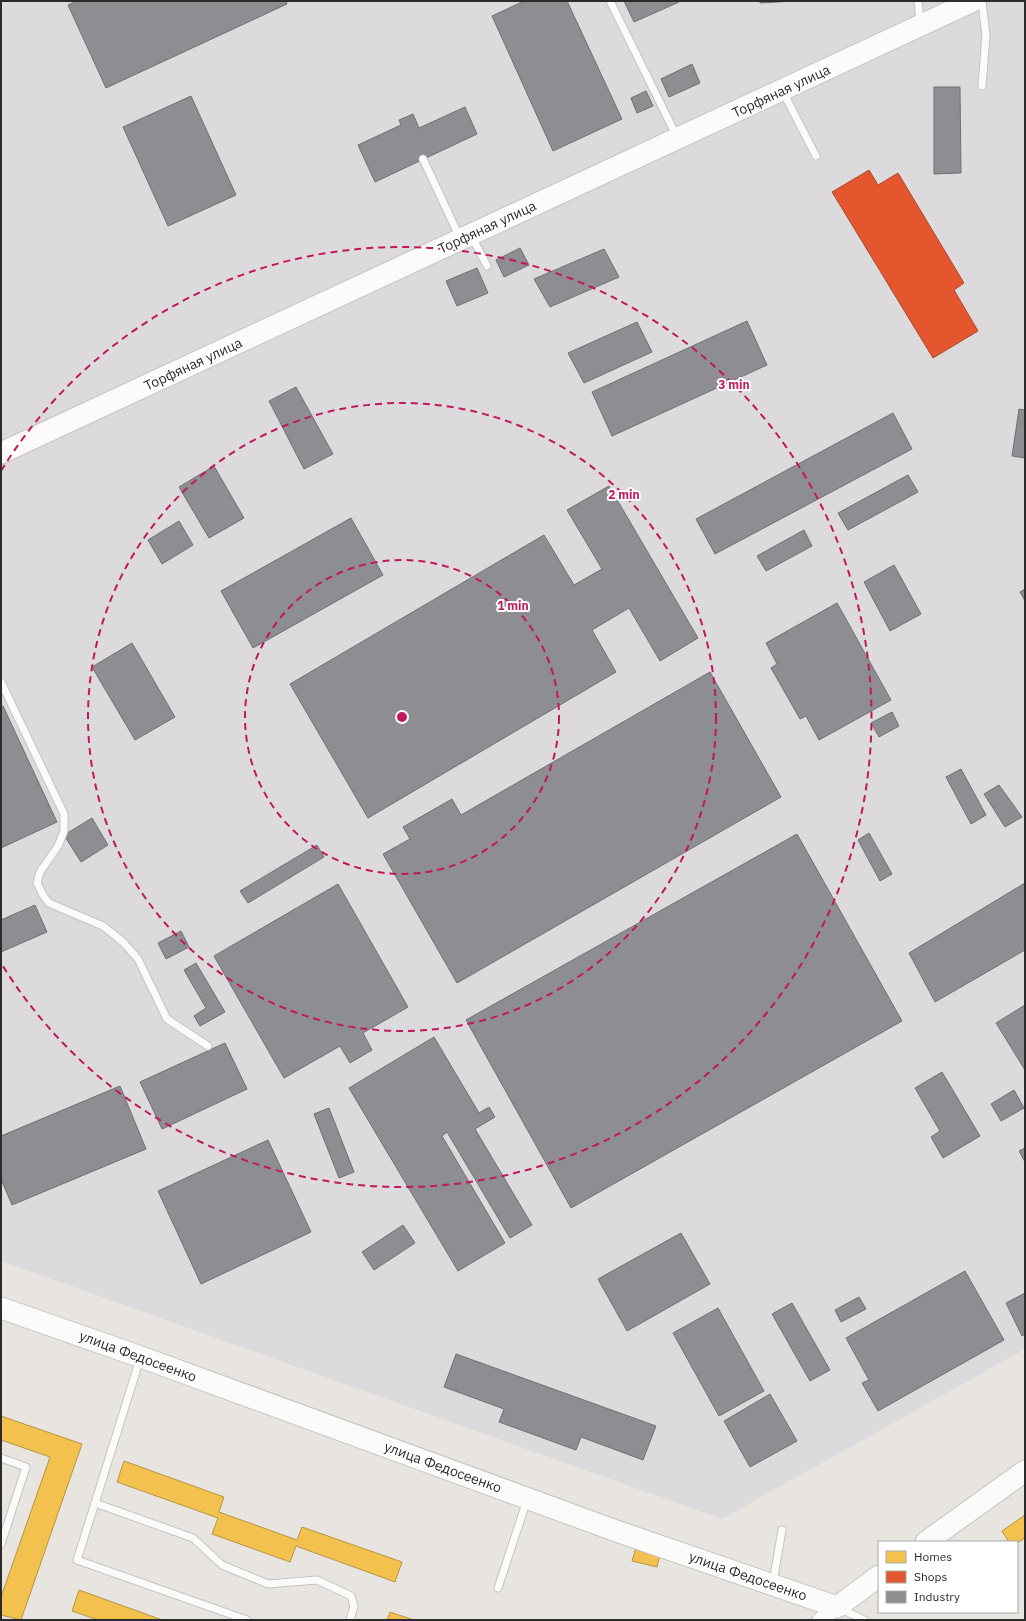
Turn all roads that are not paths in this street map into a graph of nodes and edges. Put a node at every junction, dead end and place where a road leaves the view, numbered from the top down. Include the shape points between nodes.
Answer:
1 (610, 1) edge
2 (918, 1) edge
3 (973, 1) edge
4 (982, 1) edge
5 (920, 25) junction
6 (982, 86) dead end
7 (782, 90) junction
8 (678, 139) junction
9 (816, 156) dead end
10 (423, 159) dead end
11 (466, 237) junction
12 (487, 266) dead end
13 (1, 453) edge
14 (1, 682) edge
15 (208, 1046) dead end
16 (1, 1308) edge
17 (141, 1357) junction
18 (1, 1458) edge
19 (1025, 1471) edge
20 (528, 1498) junction
21 (95, 1503) junction
22 (782, 1530) dead end
23 (927, 1541) edge
24 (1, 1544) edge
25 (878, 1577) edge
26 (772, 1584) junction
27 (498, 1588) dead end
28 (838, 1613) edge
29 (247, 1620) edge
30 (350, 1620) edge
31 (820, 1620) edge
32 (864, 1620) edge

1 - 8 lane
2 - 5 lane
3 - 5 street, Торфяная улица
4 - 6 lane via 986,36
5 - 7 street, Торфяная улица
7 - 8 street, Торфяная улица
7 - 9 lane
8 - 11 street, Торфяная улица
10 - 11 lane
11 - 12 lane
11 - 13 street, Торфяная улица
14 - 15 lane via 64,814 64,831 58,846 40,872 38,883 43,895 49,903 103,926 123,942 138,959 167,1019
16 - 17 street, улица Федосеенко
17 - 20 street, улица Федосеенко
17 - 21 lane
18 - 24 lane via 26,1467
19 - 23 street
20 - 26 street, улица Федосеенко via 661,1547
20 - 27 lane
21 - 29 lane via 77,1560
21 - 30 lane via 193,1538 222,1565 268,1584 317,1580 351,1596 354,1606
22 - 26 lane
25 - 28 street
26 - 28 street, улица Федосеенко
28 - 31 street
28 - 32 lane

